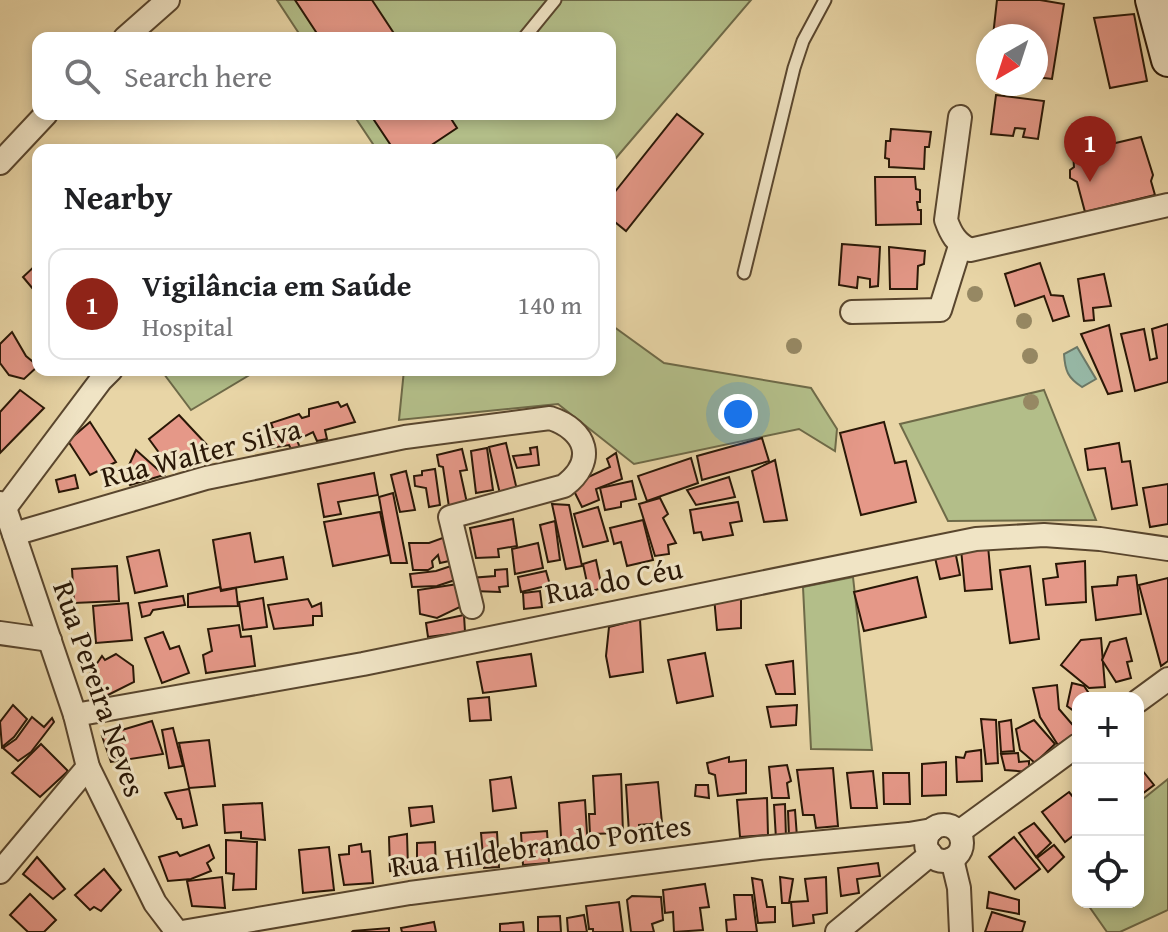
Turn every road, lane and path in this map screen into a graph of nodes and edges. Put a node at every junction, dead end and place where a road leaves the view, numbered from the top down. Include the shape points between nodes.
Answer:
1 (168, 0) edge
2 (555, 0) edge
3 (825, 0) edge
4 (1146, 0) edge
5 (1152, 0) edge
6 (132, 32) edge
7 (529, 32) edge
8 (1168, 60) edge
9 (960, 117) dead end
10 (40, 120) edge
11 (0, 163) edge
12 (1168, 205) edge
13 (960, 246) junction
14 (744, 273) dead end
15 (852, 312) dead end
16 (105, 376) edge
17 (3, 505) edge
18 (14, 534) junction
19 (1168, 549) edge
20 (472, 607) dead end
21 (0, 633) edge
22 (50, 640) junction
23 (1168, 679) edge
24 (1144, 697) edge
25 (75, 715) junction
26 (1072, 749) edge
27 (88, 767) junction
28 (930, 844) junction
29 (0, 872) edge
30 (180, 932) edge
31 (837, 932) edge
32 (961, 932) edge

1 - 6 street
2 - 7 lane
3 - 14 lane via 794,68
4 - 5 main road
5 - 8 main road
9 - 13 street via 946,220
10 - 11 street
12 - 13 street via 982,249
13 - 15 street via 940,310
16 - 17 street
17 - 18 street, Rua Pereira Neves
18 - 20 street, Rua Walter Silva via 206,478 405,437 550,418 575,429 584,450 583,465 564,486 450,517
18 - 22 street, Rua Pereira Neves
19 - 25 street, Rua do Céu via 1044,535 976,539 348,667
21 - 22 street
22 - 25 street, Rua Pereira Neves
23 - 24 street
25 - 27 street, Rua Pereira Neves
26 - 28 street via 959,832 962,847
27 - 29 street
27 - 30 street, Rua Pereira Neves via 155,903
28 - 30 street, Rua Hildebrando Pontes via 759,848 410,893
28 - 31 street
28 - 32 street via 959,888

